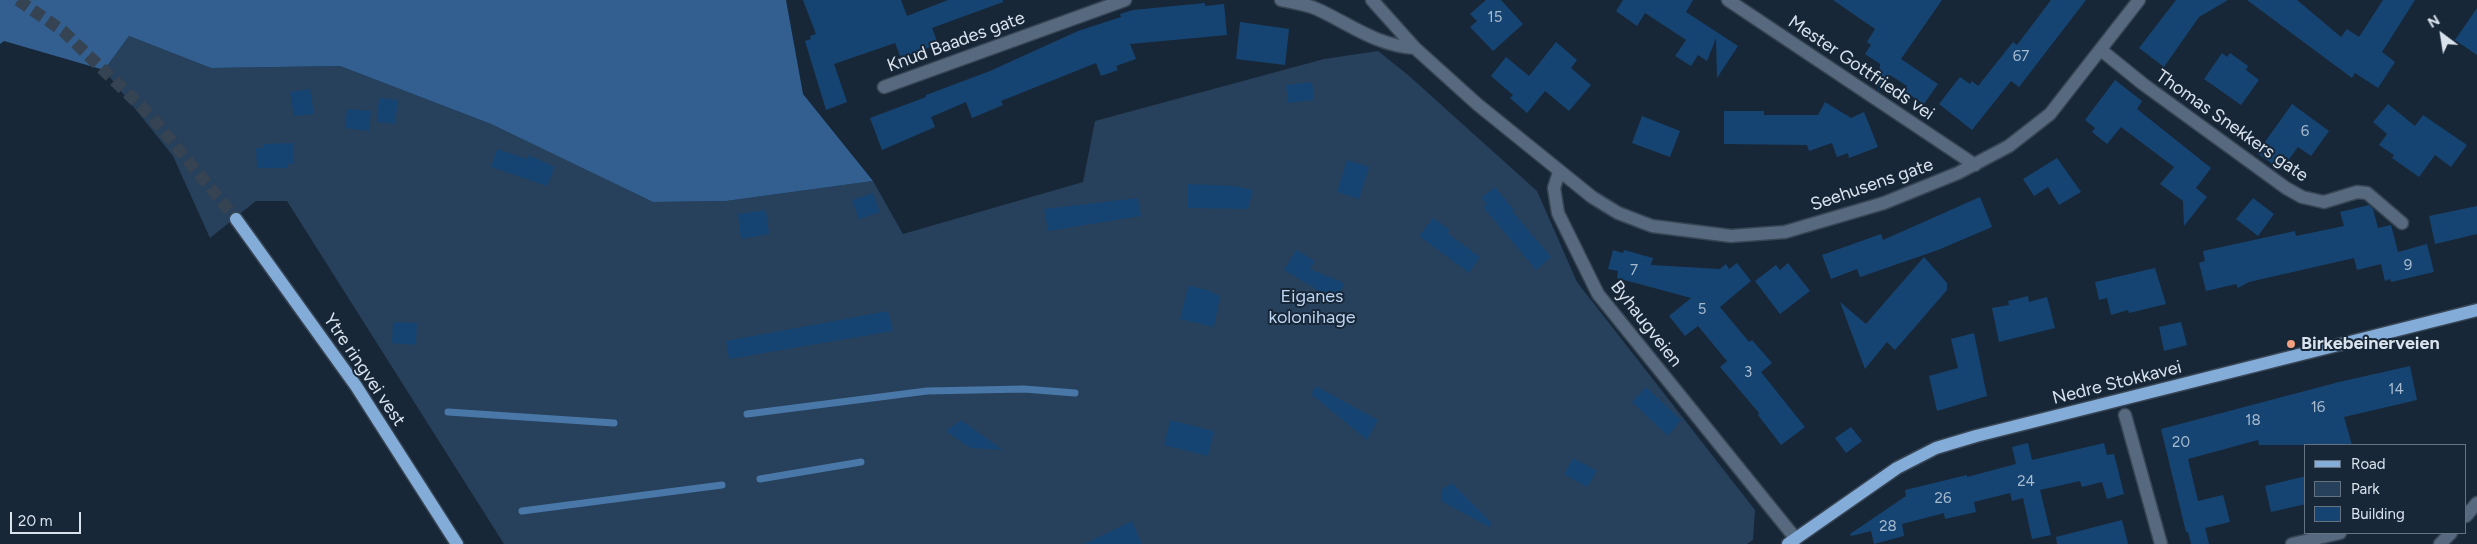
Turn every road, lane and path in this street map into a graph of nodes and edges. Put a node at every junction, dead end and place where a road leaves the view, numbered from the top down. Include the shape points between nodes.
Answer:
1 (1125, 0) edge
2 (1282, 0) edge
3 (1372, 0) edge
4 (1728, 0) edge
5 (2139, 0) edge
6 (1415, 48) junction
7 (2101, 50) junction
8 (884, 87) dead end
9 (1975, 165) junction
10 (1559, 172) junction
11 (236, 219) tunnel mouth
12 (2402, 223) dead end
13 (2477, 310) edge
14 (2124, 415) dead end
15 (2477, 502) edge
16 (2467, 515) edge
17 (2336, 534) edge
18 (2449, 534) edge
19 (1792, 541) edge
20 (457, 544) edge
21 (2161, 544) edge
22 (2292, 544) edge
23 (2440, 544) edge

1 - 8 street, Knud Baades gate
2 - 6 street via 1317,9 1391,46
3 - 6 street
4 - 9 street, Mester Gottfrieds vei
5 - 7 street, Seehusens gate
6 - 10 street
7 - 9 street, Seehusens gate via 2050,114 2010,146
7 - 12 street, Thomas Snekkers gate via 2142,84 2286,188 2302,197 2324,202 2366,192
9 - 10 street, Seehusens gate via 1911,193 1840,217 1785,232 1731,236 1652,226 1618,213
10 - 19 street, Byhaugveien via 1554,188 1558,213 1598,294
11 - 20 main road, Ytre ringvei vest via 356,386
13 - 19 main road, Nedre Stokkavei via 1936,448 1897,468
14 - 21 street, Nedre Stokkavei
15 - 16 street
17 - 22 street
18 - 23 street

